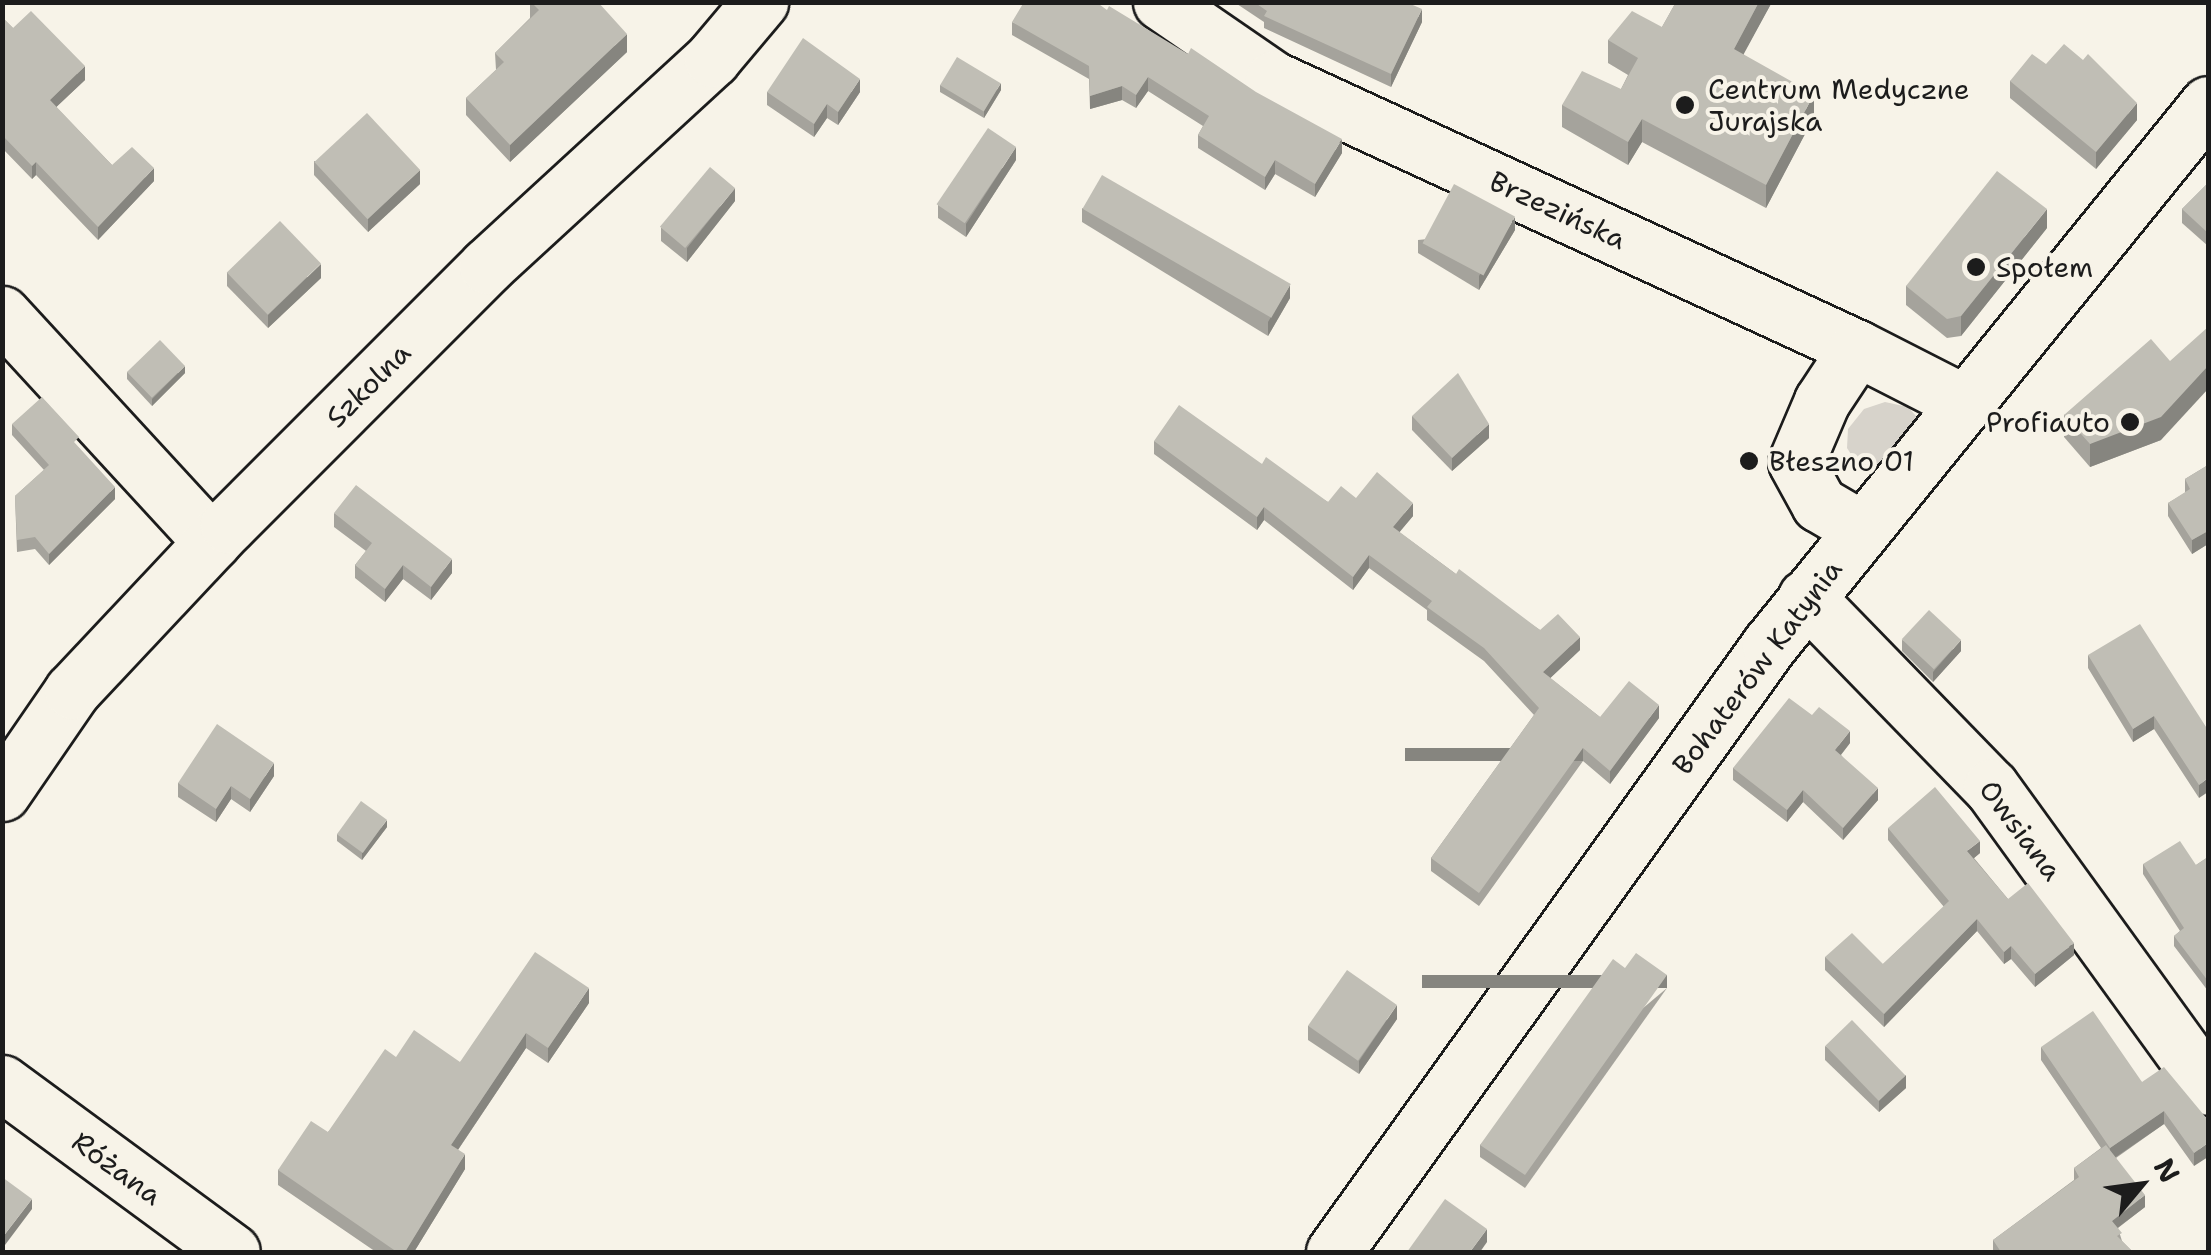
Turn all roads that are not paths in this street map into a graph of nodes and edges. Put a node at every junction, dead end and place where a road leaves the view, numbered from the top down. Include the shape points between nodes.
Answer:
1 (760, 2) edge
2 (1160, 2) edge
3 (2208, 104) edge
4 (2, 314) edge
5 (1857, 348) junction
6 (1965, 403) junction
7 (1862, 528) junction
8 (212, 542) junction
9 (1806, 596) junction
10 (2, 792) edge
11 (2, 1083) edge
12 (2208, 1087) edge
13 (232, 1252) edge
14 (1334, 1252) edge

1 - 8 street, Szkolna via 712,58 488,266
2 - 5 street, Brzezińska via 1274,79
3 - 6 street, Bohaterów Katynia
4 - 8 street
5 - 6 street, Brzezińska
5 - 7 street via 1822,400 1796,462 1819,504
6 - 7 street, Bohaterów Katynia
7 - 9 street, Bohaterów Katynia
8 - 10 street, Szkolna via 72,691
9 - 12 street, Owsiana via 1992,787
9 - 14 street, Bohaterów Katynia
11 - 13 street, Różana

